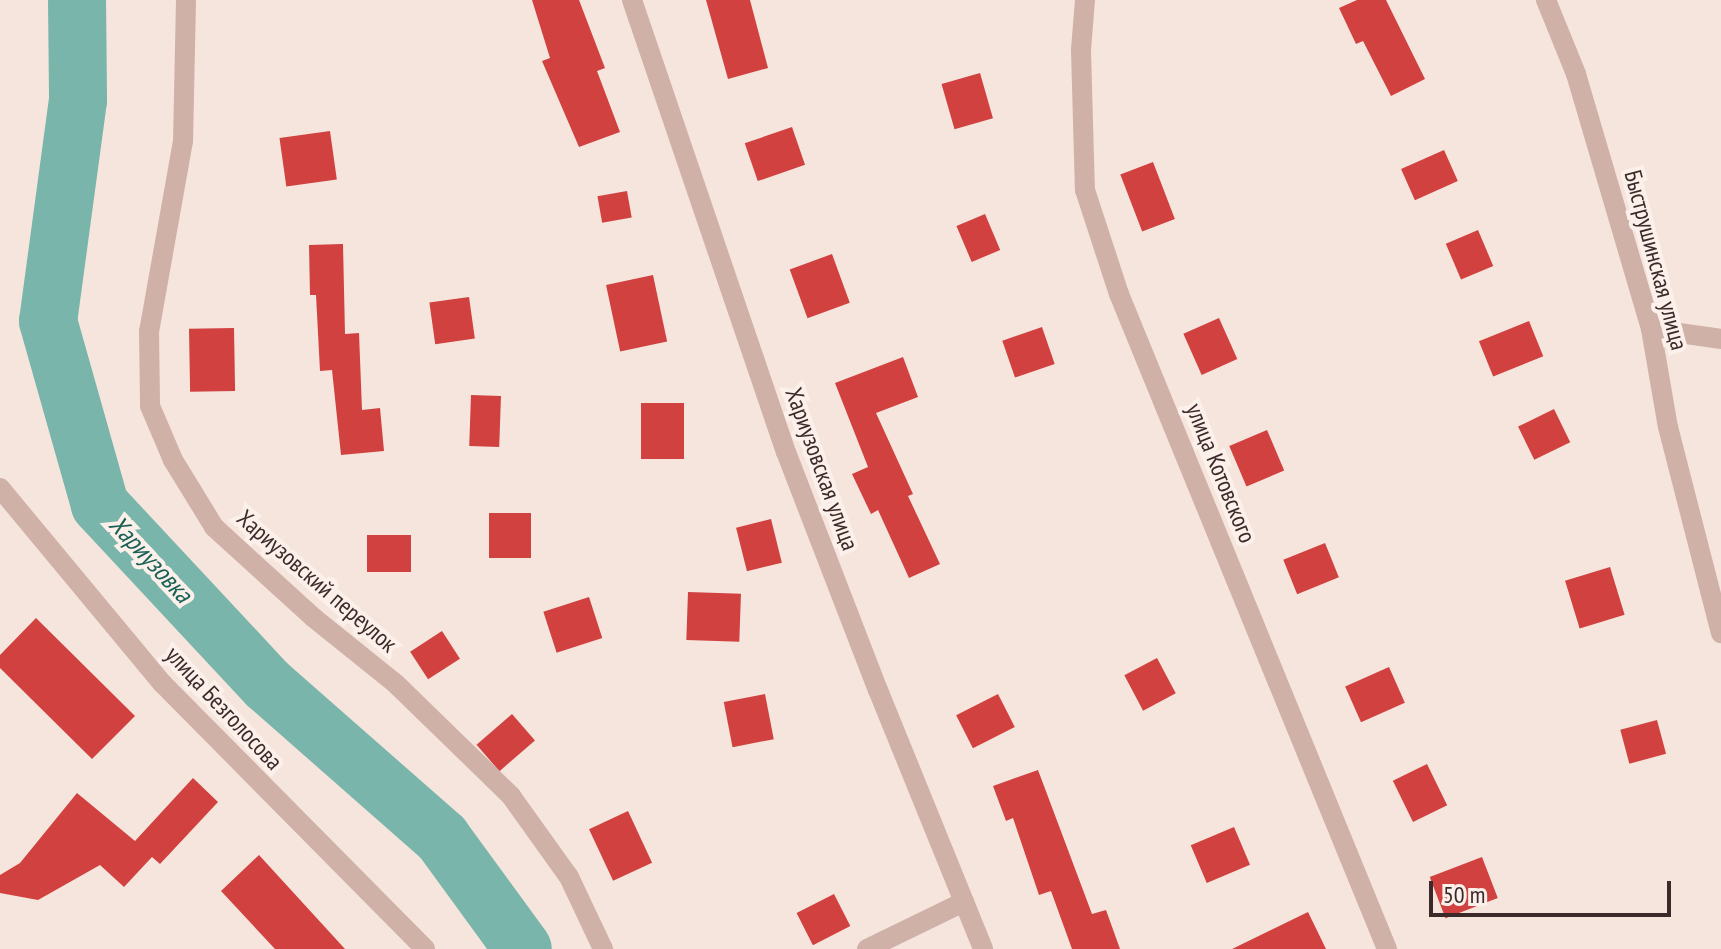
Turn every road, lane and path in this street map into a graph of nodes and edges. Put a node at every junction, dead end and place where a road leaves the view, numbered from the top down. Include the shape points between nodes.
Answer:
1 (186, 0) edge
2 (632, 0) edge
3 (1085, 0) edge
4 (1546, 0) edge
5 (1651, 329) junction
6 (1721, 339) edge
7 (0, 488) edge
8 (1721, 633) edge
9 (964, 902) junction
10 (425, 949) edge
11 (603, 949) edge
12 (867, 949) edge
13 (983, 949) edge
14 (1387, 949) edge

1 - 11 street, Хариузовский переулок via 183,141 149,331 150,406 173,460 214,527 396,684 511,796 569,877
2 - 9 street, Хариузовская улица via 786,452
3 - 14 street, улица Котовского via 1085,190 1119,294
4 - 5 street, Быструшинская улица via 1576,74
5 - 6 street
5 - 8 street, Быструшинская улица via 1668,427
7 - 10 street, улица Безголосова via 162,683
9 - 12 street
9 - 13 street, Хариузовская улица

